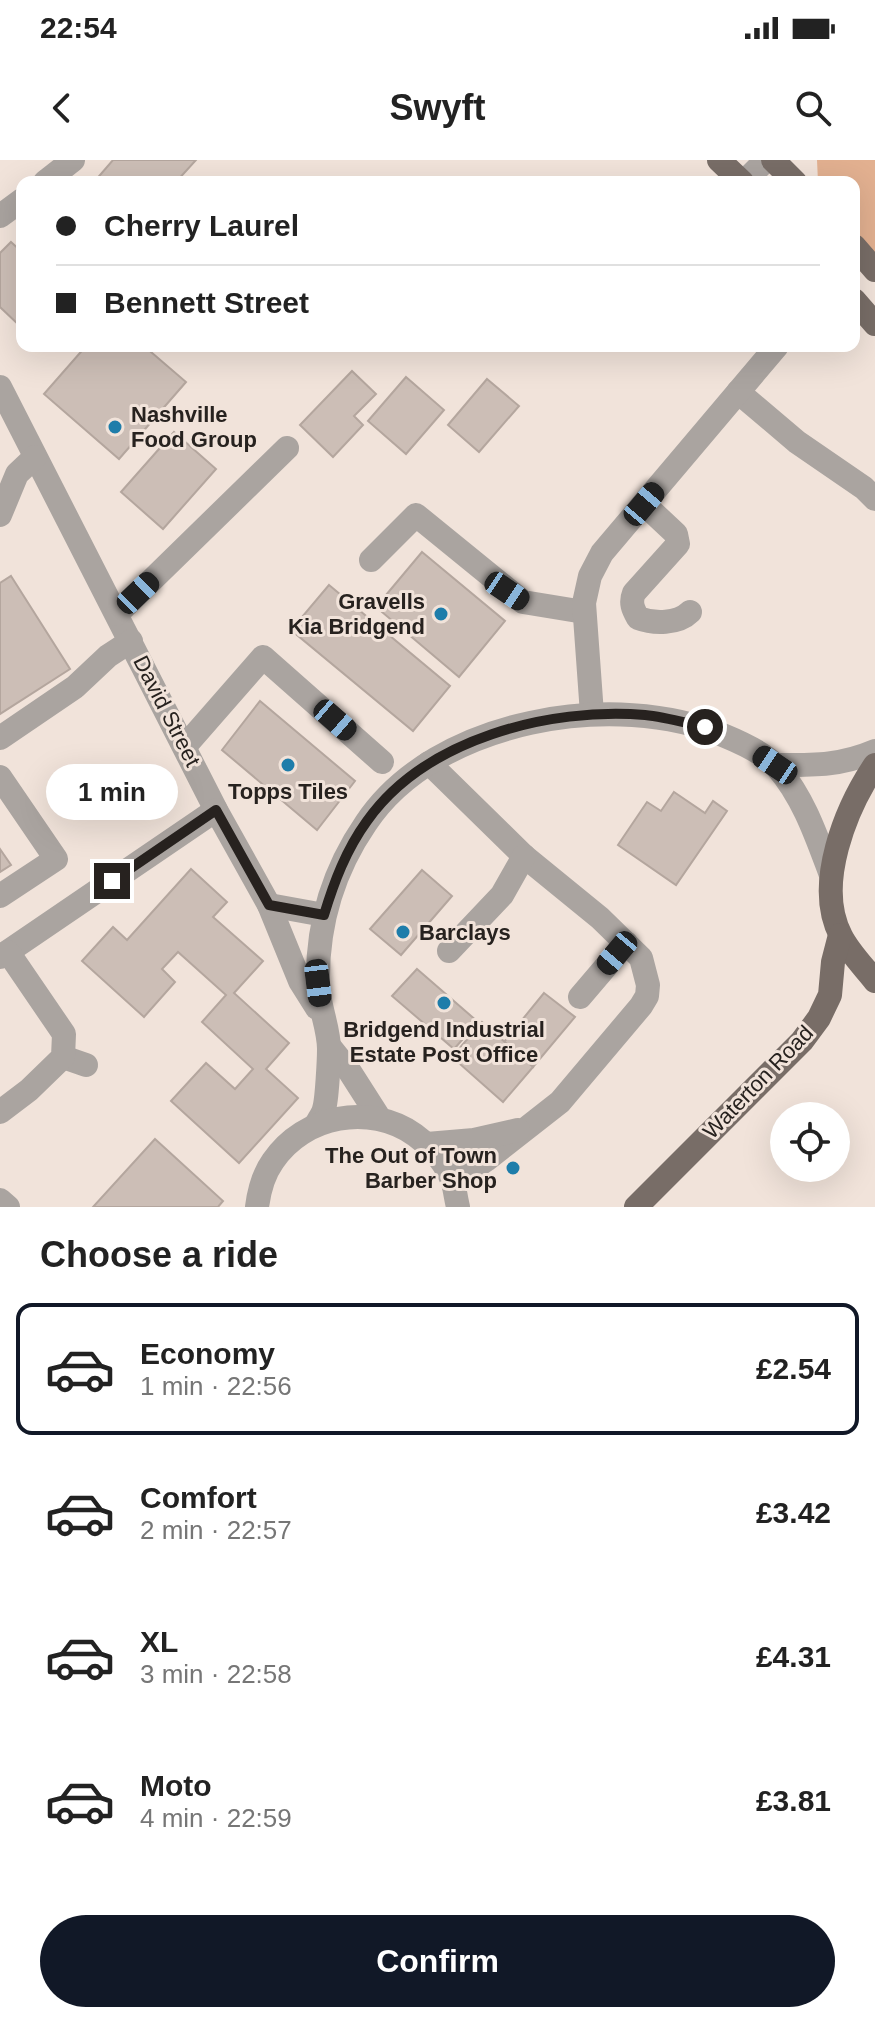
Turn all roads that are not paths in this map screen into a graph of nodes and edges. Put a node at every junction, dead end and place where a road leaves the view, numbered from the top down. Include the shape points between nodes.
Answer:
1 (73, 160) edge
2 (719, 160) edge
3 (766, 160) edge
4 (773, 160) edge
5 (53, 176) edge
6 (736, 176) edge
7 (749, 176) edge
8 (789, 176) edge
9 (860, 253) edge
10 (875, 270) edge
11 (860, 307) edge
12 (875, 324) edge
13 (772, 352) edge
14 (0, 387) edge
15 (738, 392) junction
16 (287, 448) dead end
17 (35, 457) junction
18 (875, 499) edge
19 (644, 504) junction
20 (0, 515) edge
21 (371, 560) dead end
22 (584, 612) junction
23 (690, 612) dead end
24 (117, 614) junction
25 (131, 641) junction
26 (592, 714) junction
27 (0, 738) edge
28 (186, 745) junction
29 (875, 751) edge
30 (382, 762) dead end
31 (429, 763) junction
32 (775, 765) junction
33 (875, 765) edge
34 (0, 777) edge
35 (216, 810) junction
36 (524, 856) junction
37 (831, 875) junction
38 (0, 896) edge
39 (269, 905) junction
40 (324, 915) junction
41 (840, 935) junction
42 (626, 943) junction
43 (449, 951) dead end
44 (4, 954) edge
45 (875, 981) edge
46 (580, 997) dead end
47 (322, 1017) junction
48 (330, 1047) junction
49 (2, 1106) edge
50 (380, 1119) junction
51 (316, 1125) junction
52 (528, 1128) junction
53 (427, 1144) junction
54 (453, 1183) junction
55 (0, 1200) edge
56 (8, 1207) edge
57 (257, 1207) edge
58 (458, 1207) edge
59 (636, 1207) edge

1 - 5 street
2 - 6 main road
3 - 7 street
4 - 8 main road
9 - 10 main road
11 - 12 main road
13 - 15 street
14 - 17 street, David Street
15 - 18 street
15 - 19 street
16 - 24 street
17 - 20 street via 17,474
17 - 24 street, David Street
19 - 22 street via 602,553 590,576
19 - 23 street via 676,534 678,544 634,593 633,610 647,621 671,621
21 - 22 street via 416,515 523,602
22 - 26 street
24 - 25 street, David Street
25 - 27 street
25 - 28 street, David Street
26 - 31 street via 480,737
26 - 32 street via 647,715 705,727 743,743
28 - 30 street via 263,657
28 - 35 street, David Street
29 - 32 street via 826,765
31 - 36 street
31 - 40 street via 396,788 367,821 338,871
32 - 37 street via 809,816
33 - 37 main road via 857,792
34 - 38 street via 56,859
35 - 39 street, David Street
35 - 44 street
36 - 42 street
36 - 43 street via 502,895
37 - 41 main road
39 - 40 street
39 - 47 street, David Street via 300,981
40 - 47 street via 318,983
41 - 45 main road
41 - 59 main road, Waterton Road via 830,995 802,1041
42 - 46 street
42 - 52 street via 646,969 647,996 560,1102
44 - 49 street via 64,1034 74,1061
47 - 48 street
48 - 50 street
48 - 51 street via 324,1110
50 - 51 street via 336,1118
50 - 53 street
51 - 57 street via 273,1161
52 - 53 street
52 - 54 street
53 - 54 street
54 - 58 street
55 - 56 street

